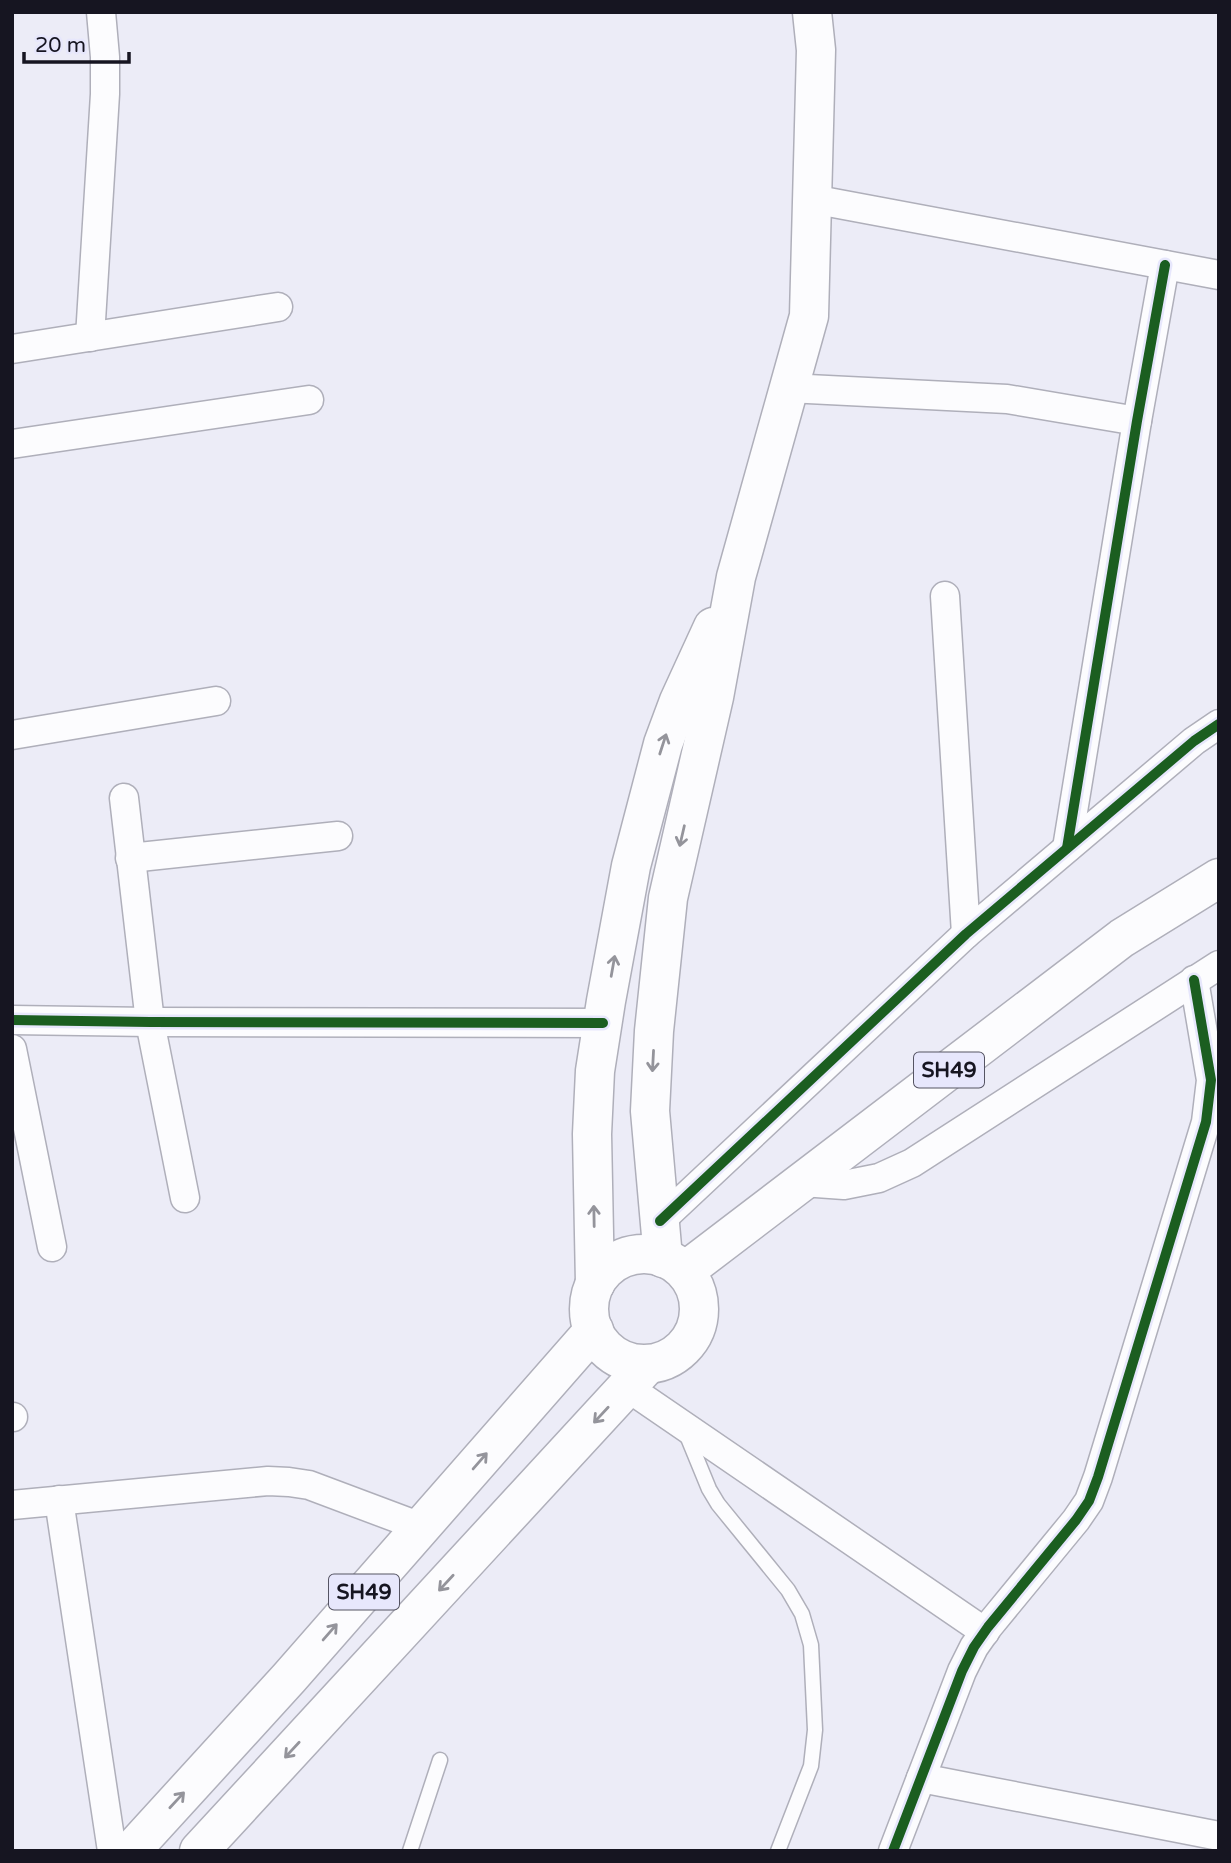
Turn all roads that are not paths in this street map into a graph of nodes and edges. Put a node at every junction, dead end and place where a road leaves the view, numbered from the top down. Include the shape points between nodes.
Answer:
1 (101, 12) edge
2 (812, 12) edge
3 (812, 199) junction
4 (1165, 265) junction
5 (1219, 275) edge
6 (278, 307) dead end
7 (90, 337) junction
8 (12, 349) edge
9 (788, 388) junction
10 (309, 400) dead end
11 (1137, 421) junction
12 (12, 443) edge
13 (736, 577) junction
14 (945, 596) dead end
15 (216, 701) dead end
16 (1219, 724) edge
17 (12, 735) edge
18 (124, 798) dead end
19 (338, 836) dead end
20 (1067, 848) junction
21 (130, 858) junction
22 (1219, 878) edge
23 (966, 934) junction
24 (1219, 964) edge
25 (1194, 980) junction
26 (12, 1020) edge
27 (150, 1022) junction
28 (603, 1023) junction
29 (12, 1049) edge
30 (1215, 1080) edge
31 (802, 1182) junction
32 (185, 1198) dead end
33 (660, 1221) junction
34 (52, 1247) dead end
35 (674, 1265) junction
36 (595, 1284) junction
37 (594, 1330) junction
38 (637, 1376) junction
39 (683, 1425) junction
40 (60, 1500) junction
41 (12, 1505) edge
42 (421, 1527) junction
43 (985, 1632) junction
44 (440, 1760) dead end
45 (921, 1778) junction
46 (1219, 1836) edge
47 (112, 1851) edge
48 (131, 1851) edge
49 (199, 1851) edge
50 (410, 1851) edge
51 (778, 1851) edge
52 (893, 1851) edge

1 - 7 street via 105,94
2 - 3 main road via 816,50
3 - 4 street
3 - 9 main road via 808,316
4 - 5 street
4 - 11 street
6 - 7 street
7 - 8 street
9 - 11 street via 1007,399
9 - 13 main road
10 - 12 street
11 - 20 street
28 -> 13 main road via 631,866 663,744
13 -> 33 main road via 714,698 668,898 650,1111
14 - 23 street
15 - 17 street
16 - 20 street
18 - 21 street
19 - 21 street
20 - 23 street
21 - 27 street
22 - 31 main road, SH49 via 1122,938
23 - 33 street
24 - 25 street
25 - 30 street
25 - 31 street via 912,1163 879,1178 844,1185
26 - 27 street
27 - 28 street
27 - 32 street
36 -> 28 main road via 592,1133
29 - 34 street
30 - 43 street via 1098,1478 1076,1520
31 - 35 main road, SH49
33 - 35 main road
35 - 36 main road via 655,1255 638,1254 621,1259
35 - 38 main road via 695,1285 699,1319 694,1335 682,1351
36 - 37 main road via 589,1303
37 - 38 main road via 610,1354 628,1363
42 -> 37 main road, SH49
38 - 39 street
38 -> 49 main road, SH49
39 - 43 street
39 - 51 lane via 709,1489 788,1590 811,1645 815,1730 811,1766
40 - 41 street
40 - 42 street via 289,1482 309,1485
40 - 47 street
48 -> 42 main road, SH49
43 - 45 street via 962,1671
44 - 50 lane
45 - 46 street
45 - 52 street

